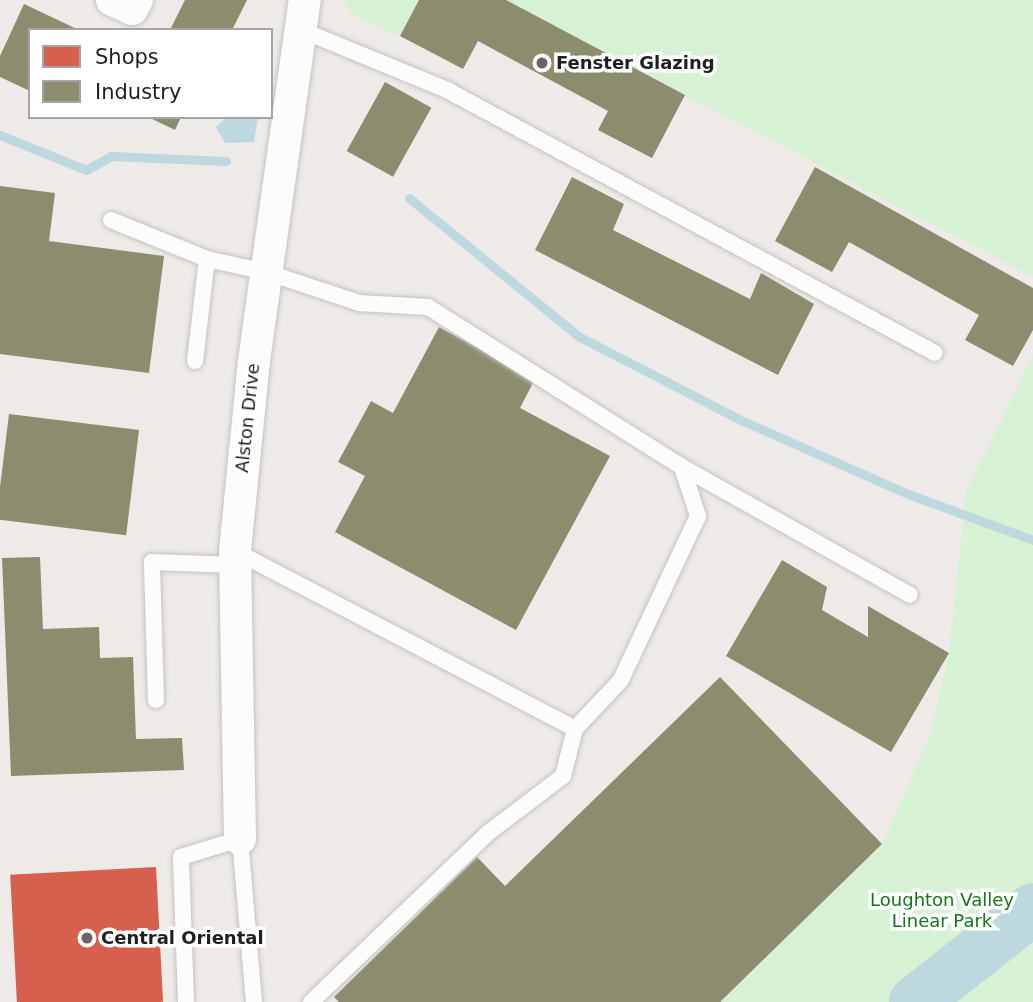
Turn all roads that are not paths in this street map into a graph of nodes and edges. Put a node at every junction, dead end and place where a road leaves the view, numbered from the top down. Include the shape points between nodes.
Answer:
1 (112, 0) edge
2 (137, 0) edge
3 (303, 15) edge
4 (111, 220) dead end
5 (207, 259) junction
6 (266, 272) junction
7 (935, 353) dead end
8 (195, 361) dead end
9 (682, 467) junction
10 (235, 558) junction
11 (910, 595) dead end
12 (156, 700) dead end
13 (575, 729) junction
14 (240, 839) junction
15 (186, 1002) edge
16 (254, 1002) edge
17 (311, 1002) edge

1 - 2 street via 132,9
3 - 6 street, Alston Drive
3 - 7 lane
4 - 5 lane
5 - 6 lane
5 - 8 lane
6 - 9 lane via 359,303 428,307
6 - 10 street, Alston Drive
9 - 11 lane
9 - 13 lane via 698,516 621,680
10 - 12 lane via 152,562
10 - 13 lane
10 - 14 street, Alston Drive
13 - 17 lane via 562,776 488,832
14 - 15 lane via 181,857
14 - 16 lane

